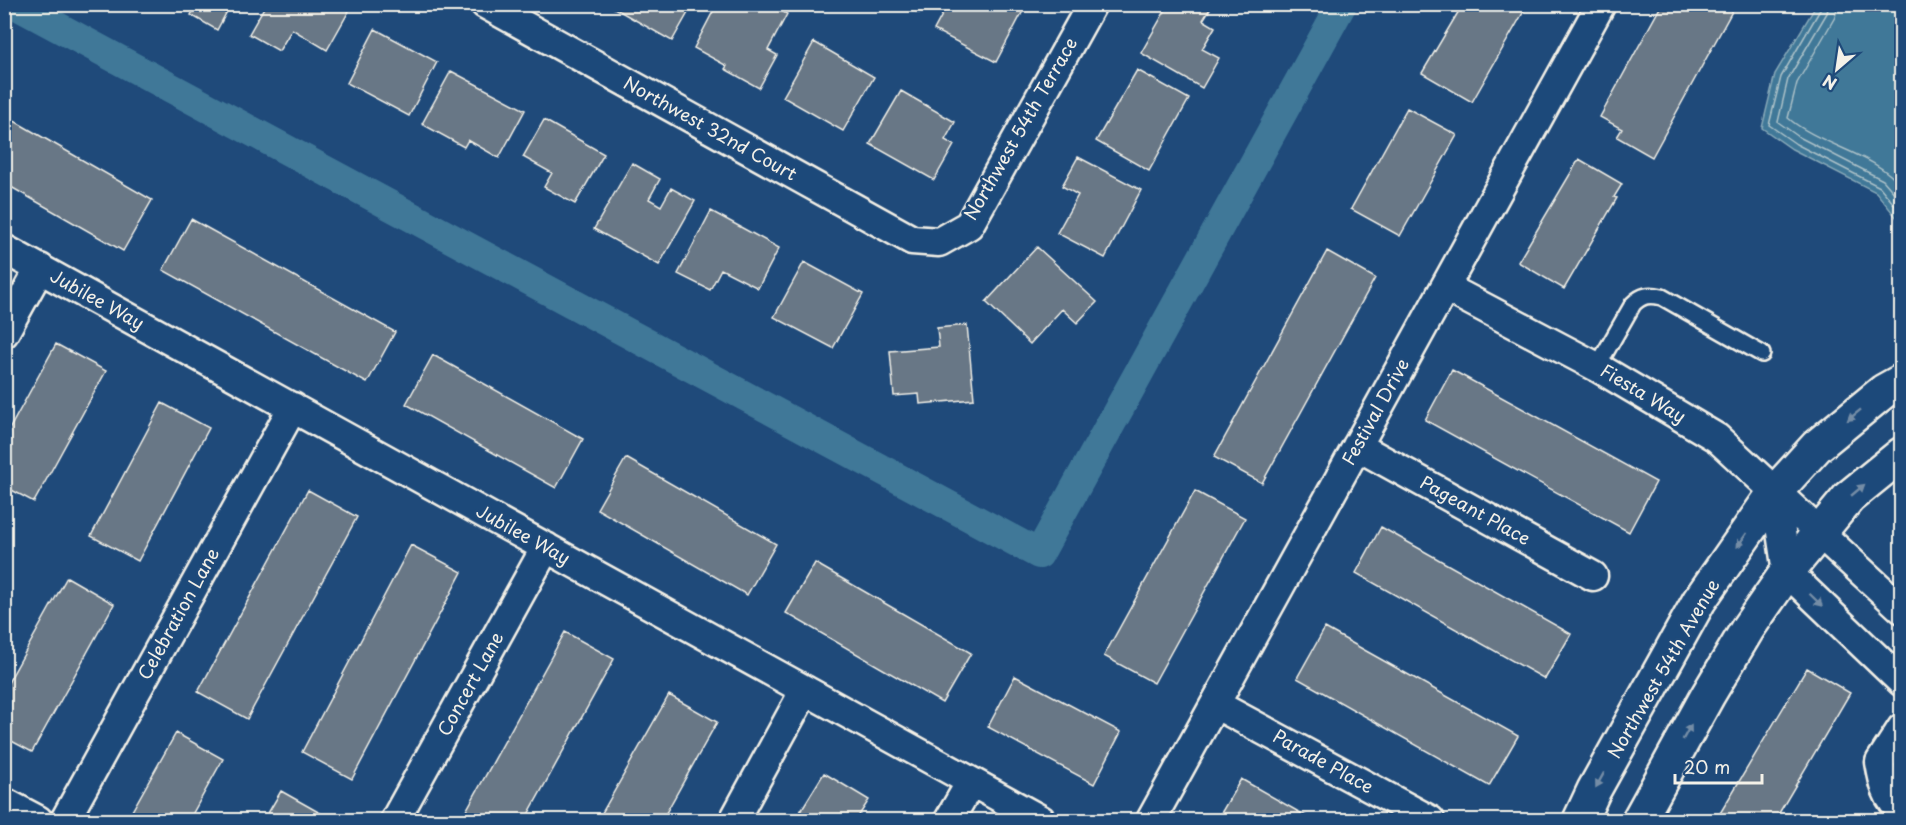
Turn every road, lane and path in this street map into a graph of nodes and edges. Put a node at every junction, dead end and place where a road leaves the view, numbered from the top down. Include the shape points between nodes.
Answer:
1 (485, 4) edge
2 (1092, 4) edge
3 (1601, 4) edge
4 (939, 242) joint
5 (4, 249) edge
6 (40, 268) junction
7 (1445, 287) junction
8 (4, 333) edge
9 (1762, 354) dead end
10 (1597, 367) junction
11 (1902, 381) edge
12 (293, 407) junction
13 (1357, 446) junction
14 (1902, 454) edge
15 (1775, 492) junction
16 (1819, 532) junction
17 (546, 547) junction
18 (1787, 572) junction
19 (1593, 576) dead end
20 (1902, 609) edge
21 (1902, 682) edge
22 (805, 690) junction
23 (1215, 704) junction
24 (1902, 728) edge
25 (971, 782) junction
26 (4, 802) edge
27 (1902, 810) edge
28 (38, 820) edge
29 (65, 820) edge
30 (395, 820) edge
31 (734, 820) edge
32 (949, 820) edge
33 (1041, 820) edge
34 (1151, 820) edge
35 (1430, 820) edge
36 (1580, 820) edge
37 (1639, 820) edge

1 - 4 street, Northwest 32nd Court via 912,240
2 - 4 street, Northwest 54th Terrace via 969,225
3 - 7 street, Festival Drive
5 - 6 street, Jubilee Way
6 - 8 street
6 - 12 street, Jubilee Way
7 - 10 street, Fiesta Way
7 - 13 street, Festival Drive
9 - 10 lane via 1662,297 1649,294 1633,304
10 - 15 street, Fiesta Way via 1717,438
11 -> 15 street, Northwest 54th Avenue via 1817,446
12 - 17 street, Jubilee Way
12 - 29 street, Celebration Lane
13 - 19 street, Pageant Place
13 - 23 street, Festival Drive
16 -> 14 street via 1849,497
15 - 16 street, Fiesta Way
15 - 18 street
15 -> 36 street, Northwest 54th Avenue via 1699,601
16 - 18 street
16 - 20 street, Fiesta Way
17 - 22 street, Jubilee Way
17 - 30 street, Concert Lane
18 -> 21 street
37 -> 18 street via 1708,695
22 - 25 street, Jubilee Way
22 - 31 street
23 - 34 street, Festival Drive
23 - 35 street, Parade Place
24 - 27 street via 1880,762 1885,787 1895,806
25 - 32 street
25 - 33 street, Jubilee Way
26 - 28 street

